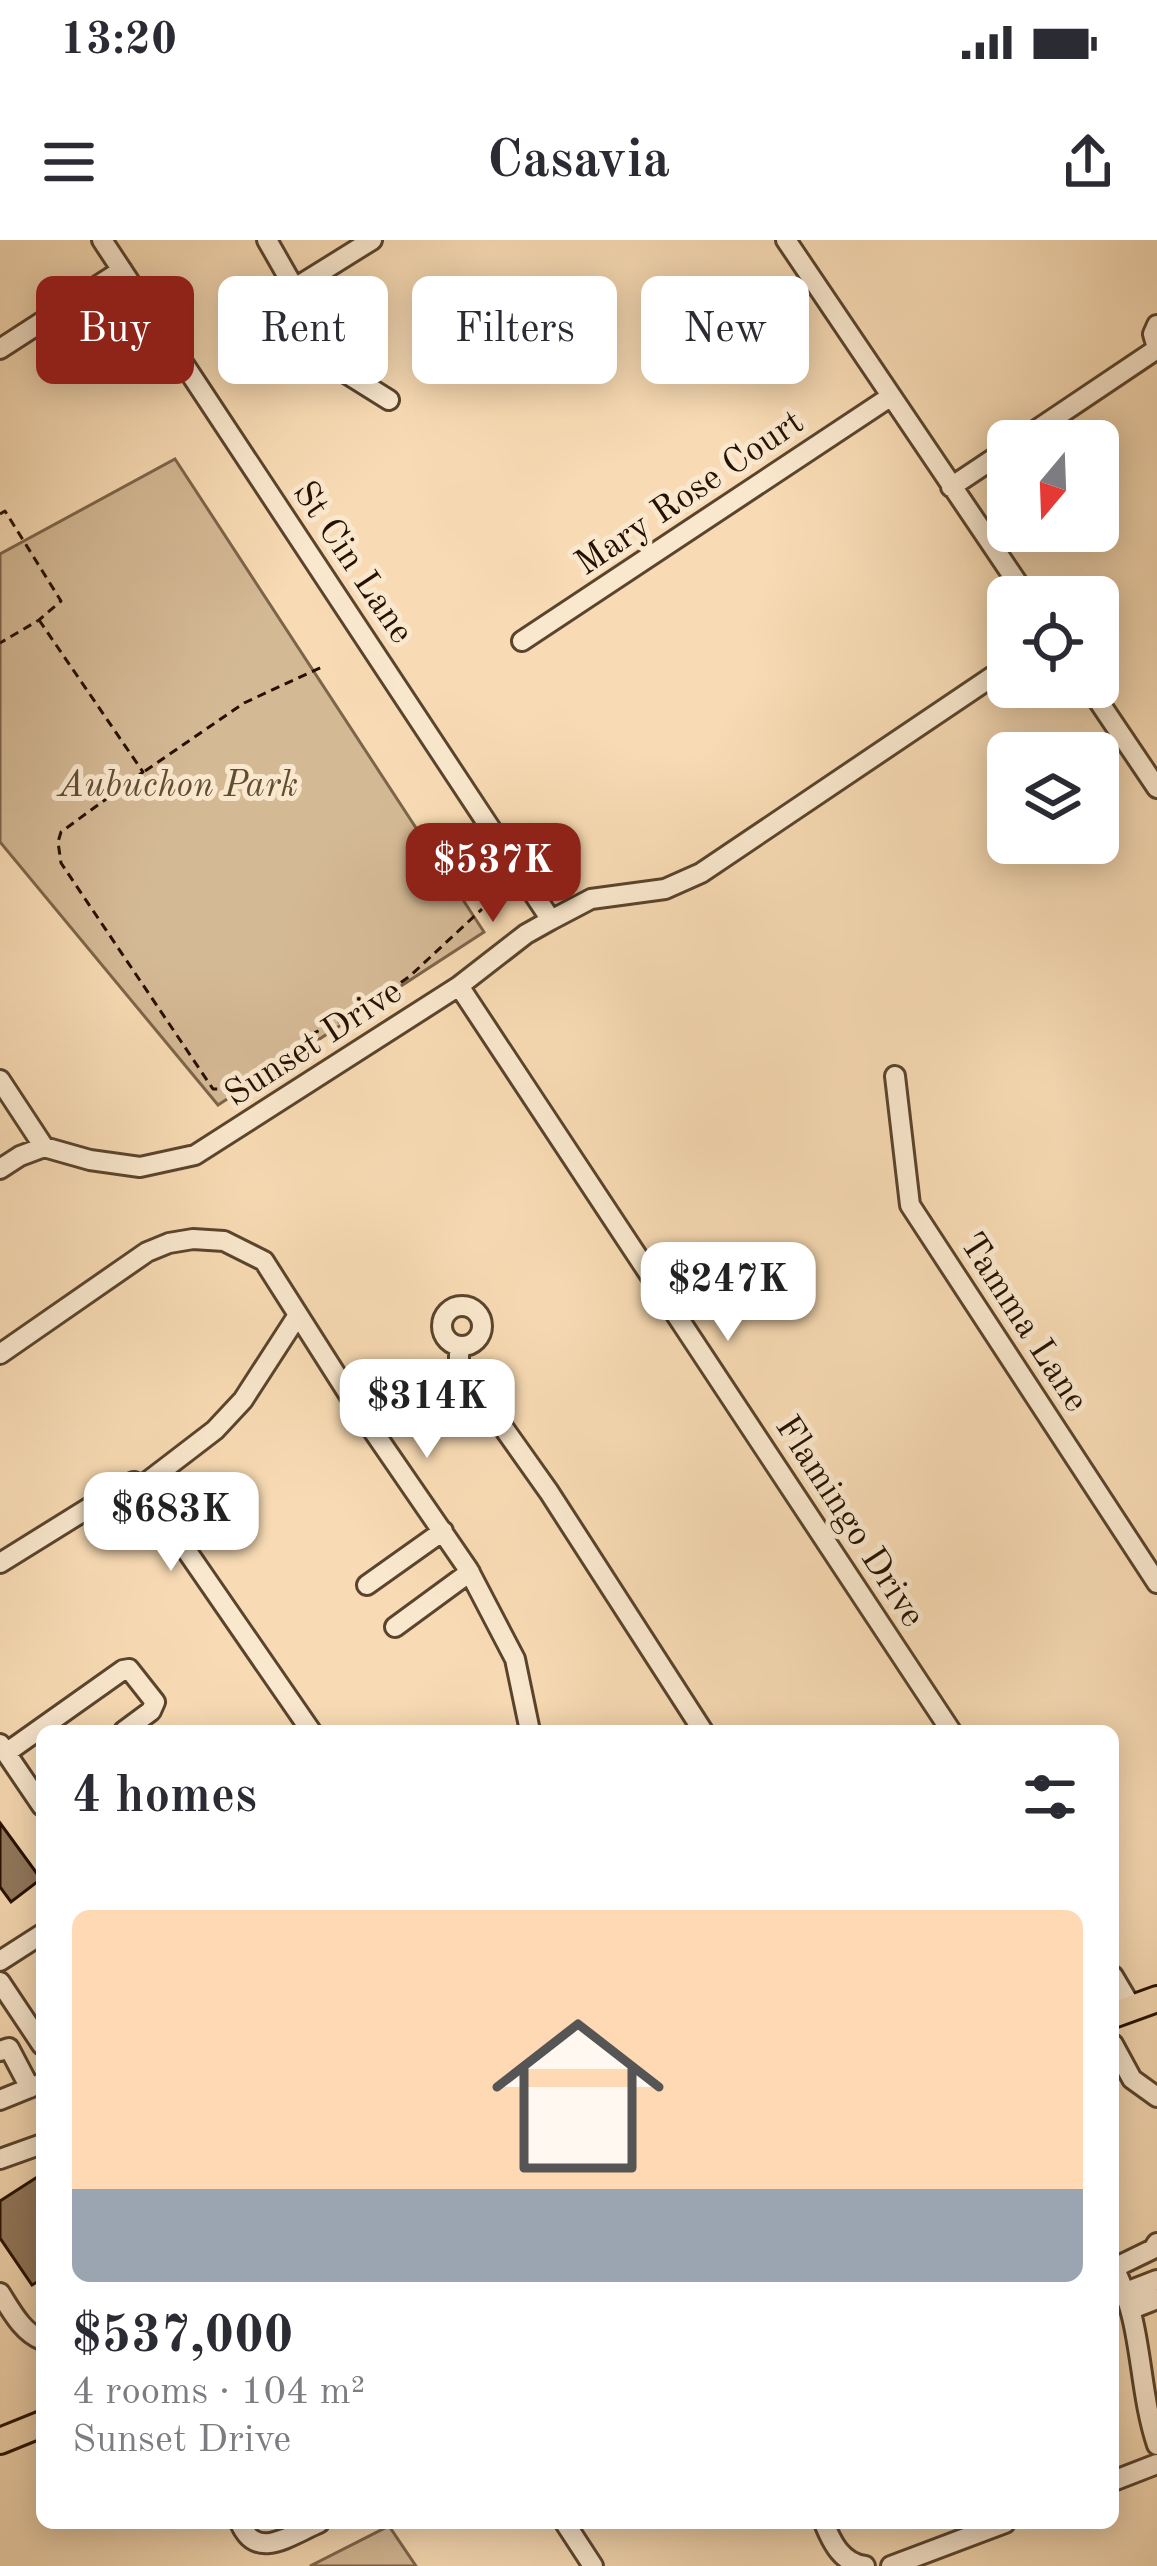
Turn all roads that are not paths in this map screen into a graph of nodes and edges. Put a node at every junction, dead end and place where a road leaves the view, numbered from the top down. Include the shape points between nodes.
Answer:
1 (102, 240) edge
2 (266, 240) edge
3 (372, 240) edge
4 (786, 240) edge
5 (122, 270) junction
6 (288, 276) edge
7 (314, 276) edge
8 (1157, 325) edge
9 (1157, 348) edge
10 (0, 350) edge
11 (363, 384) edge
12 (890, 397) junction
13 (389, 400) dead end
14 (1051, 420) edge
15 (987, 463) edge
16 (952, 487) junction
17 (1013, 576) edge
18 (522, 641) dead end
19 (987, 680) edge
20 (1103, 708) edge
21 (1157, 788) edge
22 (550, 920) junction
23 (459, 986) junction
24 (896, 1076) dead end
25 (0, 1080) edge
26 (44, 1147) junction
27 (0, 1169) edge
28 (298, 1315) junction
29 (459, 1346) dead end
30 (0, 1354) edge
31 (142, 1486) junction
32 (443, 1531) junction
33 (0, 1563) edge
34 (470, 1572) junction
35 (1157, 1582) edge
36 (367, 1585) dead end
37 (395, 1628) dead end
38 (38, 1725) edge
39 (132, 1725) edge
40 (306, 1725) edge
41 (529, 1725) edge
42 (699, 1725) edge
43 (947, 1725) edge
44 (36, 1727) edge
45 (3, 1748) edge
46 (36, 1792) edge
47 (36, 1938) edge
48 (0, 1961) edge
49 (0, 1982) edge
50 (1119, 1982) edge
51 (1142, 2007) edge
52 (36, 2011) edge
53 (25, 2019) junction
54 (36, 2036) edge
55 (0, 2051) edge
56 (1119, 2055) edge
57 (1132, 2079) junction
58 (36, 2085) edge
59 (1119, 2089) edge
60 (1157, 2097) edge
61 (0, 2099) edge
62 (36, 2146) edge
63 (0, 2159) edge
64 (1157, 2243) edge
65 (1119, 2265) edge
66 (1157, 2280) edge
67 (0, 2293) edge
68 (1124, 2299) edge
69 (1157, 2299) edge
70 (36, 2338) edge
71 (36, 2425) edge
72 (3, 2433) edge
73 (1157, 2445) edge
74 (1157, 2464) edge
75 (1119, 2479) edge
76 (243, 2529) edge
77 (306, 2529) edge
78 (569, 2529) edge
79 (827, 2529) edge
80 (989, 2529) edge
81 (593, 2566) edge
82 (865, 2566) edge
83 (891, 2566) edge

1 - 5 street, St Cin Lane
2 - 6 street
3 - 7 street
4 - 12 street
5 - 10 street
5 - 22 street, St Cin Lane
8 - 9 street
9 - 14 street
11 - 13 street
12 - 16 street
12 - 18 street, Mary Rose Court
15 - 16 street
16 - 17 street
19 - 22 street, Sunset Drive via 701,873 665,889 591,899
20 - 21 street
22 - 23 street, Sunset Drive
23 - 26 street, Sunset Drive via 195,1156 140,1167
23 - 43 street, Flamingo Drive
24 - 35 street, Tamma Lane via 910,1205
25 - 26 street
26 - 27 street
28 - 30 street via 264,1261 224,1241 193,1239 147,1252
28 - 31 street via 244,1400
28 - 32 street
29 - 42 street via 458,1365
31 - 33 street via 121,1488
31 - 40 street
32 - 34 street
32 - 36 street
34 - 37 street
34 - 41 street via 515,1659
38 - 39 street via 129,1669 155,1702
44 - 45 street
45 - 46 street
47 - 48 street
49 - 53 street
50 - 51 street
52 - 53 street
53 - 54 street
55 - 58 street via 9,2048
56 - 57 street
57 - 59 street
57 - 60 street
58 - 61 street
62 - 63 street
64 - 65 street
66 - 68 street
67 - 70 street
68 - 69 street
68 - 73 street
71 - 72 main road
74 - 75 street
76 - 77 street via 266,2546
78 - 81 street
79 - 82 street via 839,2552
80 - 83 street

